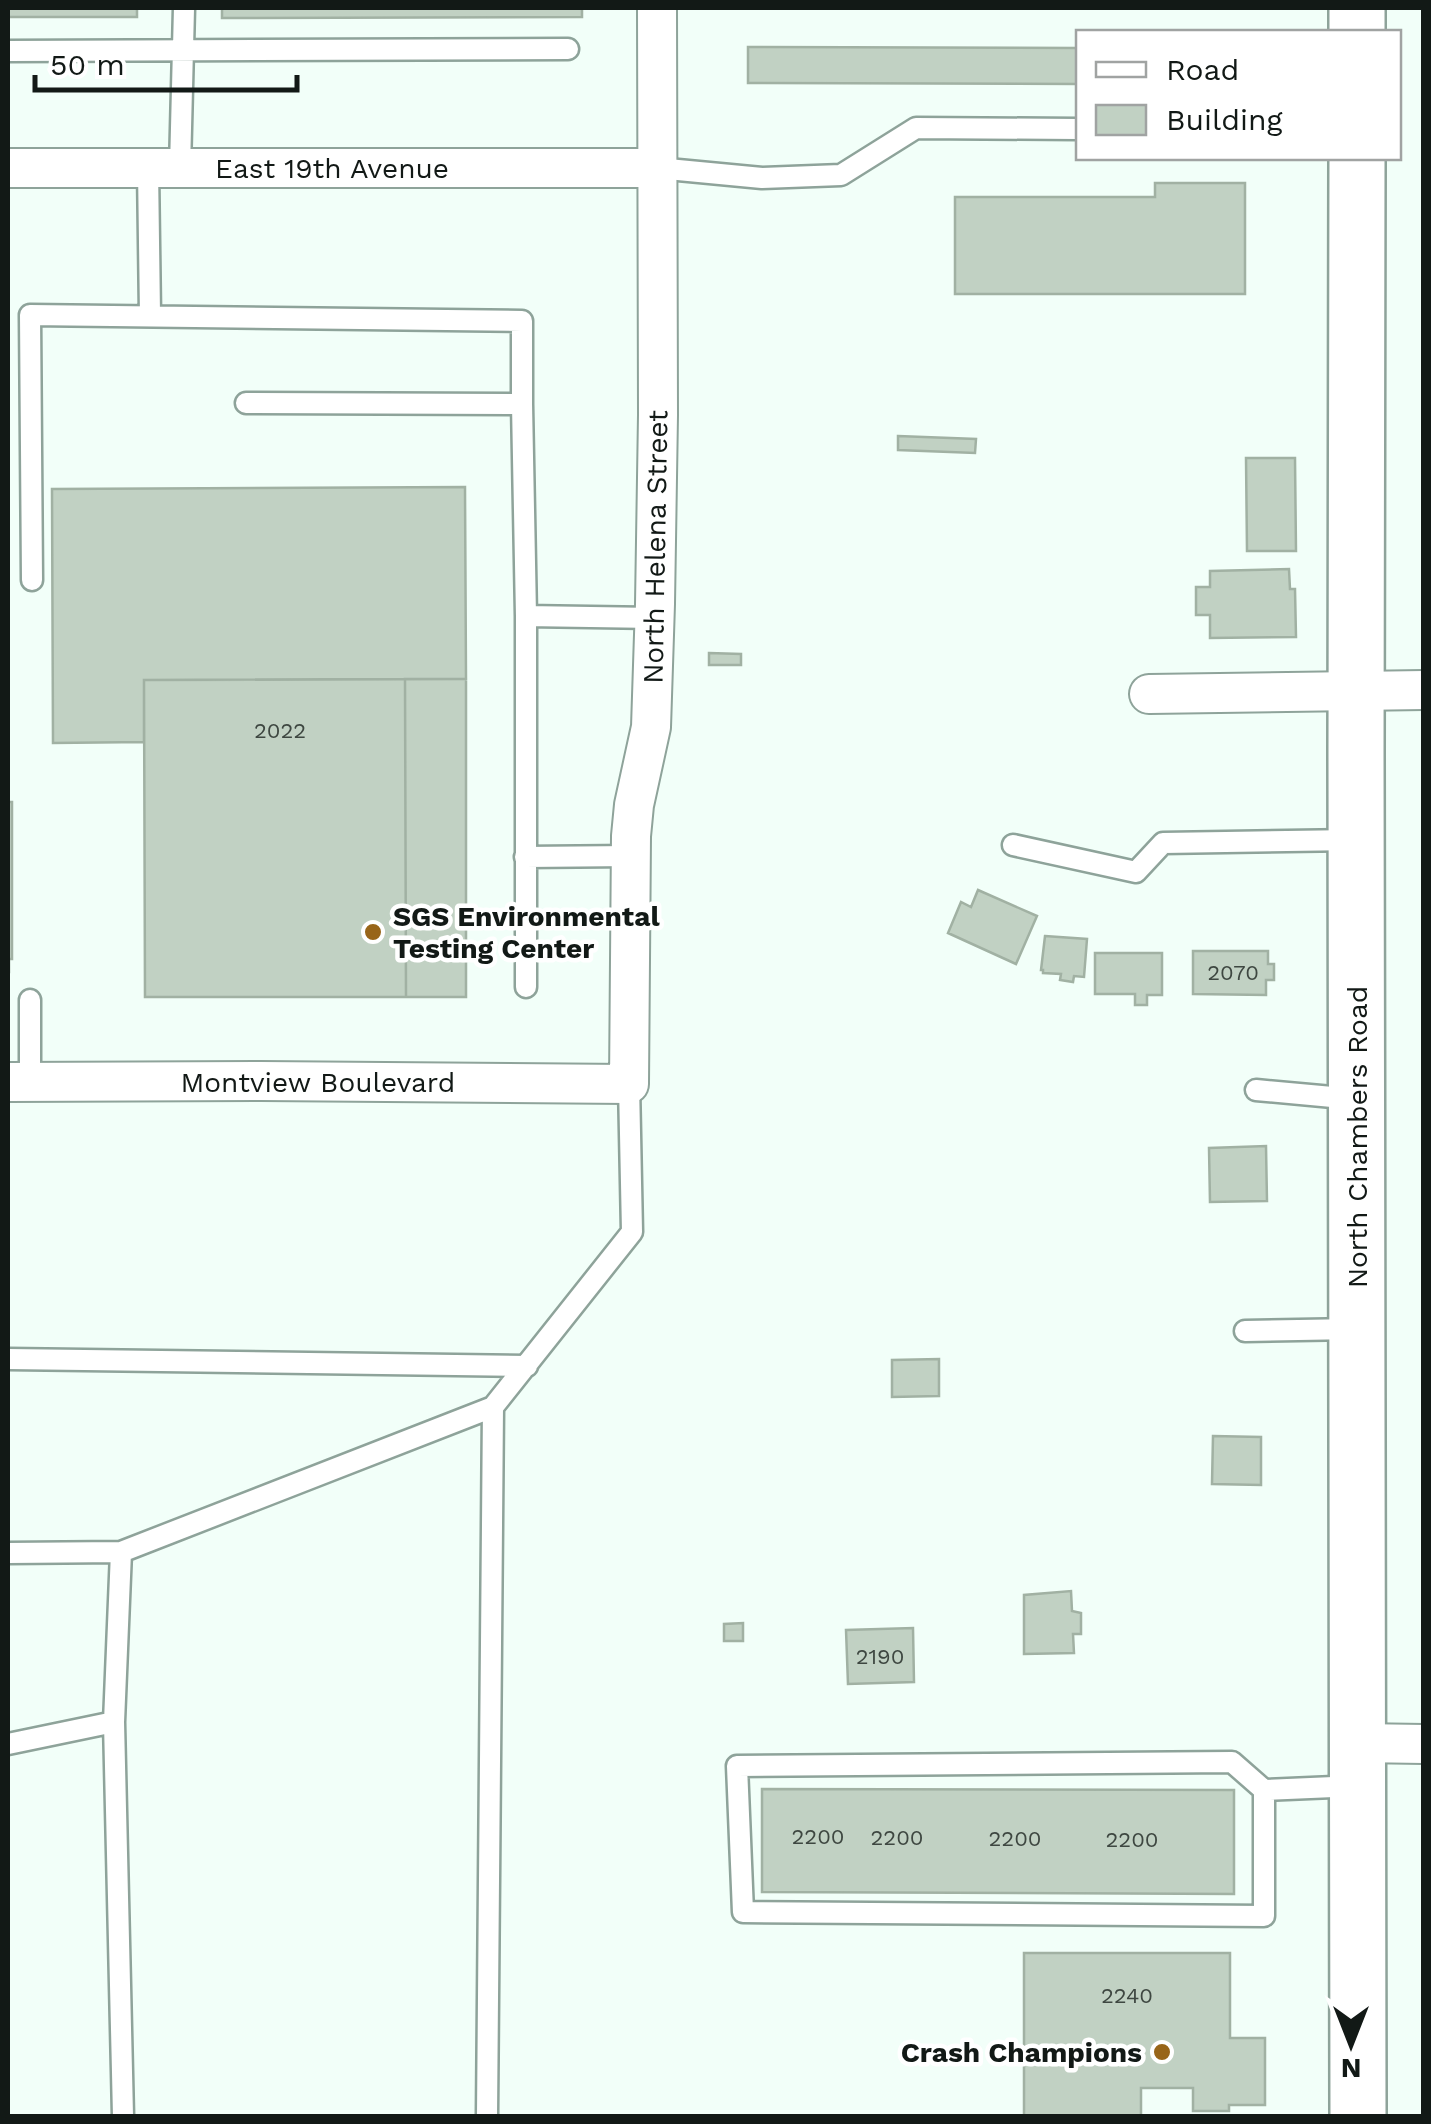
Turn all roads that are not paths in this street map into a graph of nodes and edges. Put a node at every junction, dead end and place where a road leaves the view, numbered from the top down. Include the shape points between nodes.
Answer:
1 (184, 8) edge
2 (657, 8) edge
3 (568, 48) dead end
4 (184, 49) junction
5 (8, 51) edge
6 (1076, 130) edge
7 (1357, 160) edge
8 (8, 168) edge
9 (164, 168) junction
10 (657, 168) junction
11 (150, 315) junction
12 (246, 403) dead end
13 (522, 404) junction
14 (32, 580) dead end
15 (526, 616) junction
16 (655, 618) junction
17 (1424, 690) edge
18 (1356, 691) junction
19 (1150, 694) dead end
20 (1356, 840) junction
21 (1013, 845) dead end
22 (632, 856) junction
23 (525, 857) junction
24 (526, 987) dead end
25 (30, 1000) dead end
26 (18, 1082) edge
27 (629, 1084) junction
28 (1256, 1090) dead end
29 (1356, 1100) junction
30 (1357, 1329) junction
31 (1245, 1331) dead end
32 (8, 1359) edge
33 (528, 1366) junction
34 (493, 1406) junction
35 (122, 1552) junction
36 (8, 1553) edge
37 (114, 1722) junction
38 (8, 1744) edge
39 (1424, 1744) edge
40 (1359, 1765) junction
41 (1264, 1790) junction
42 (122, 2116) edge
43 (487, 2116) edge
44 (1358, 2116) edge

1 - 4 lane
2 - 10 street, North Helena Street
3 - 4 lane
4 - 5 lane
4 - 9 lane
6 - 10 lane via 916,128 841,174 762,178
7 - 18 main road, North Chambers Road
8 - 9 street, East 19th Avenue
9 - 10 street, East 19th Avenue
9 - 11 lane
10 - 16 street, North Helena Street
11 - 13 lane via 522,322
11 - 14 lane via 30,315
12 - 13 lane
13 - 15 lane
15 - 16 lane
15 - 23 lane
16 - 22 street, North Helena Street via 651,727 634,805
17 - 18 street
18 - 19 street
18 - 20 main road, North Chambers Road
20 - 21 lane via 1163,843 1136,872
20 - 29 main road, North Chambers Road
22 - 23 lane
22 - 27 street, North Helena Street
23 - 24 lane
25 - 26 lane
26 - 27 street, Montview Boulevard
27 - 33 lane via 632,1232
28 - 29 lane
29 - 30 main road, North Chambers Road
30 - 31 lane
30 - 40 main road, North Chambers Road
32 - 33 lane
33 - 34 lane
34 - 35 lane
34 - 43 lane
35 - 36 lane
35 - 37 lane
37 - 38 lane
37 - 42 lane
39 - 40 street
40 - 41 lane
40 - 44 main road, North Chambers Road
41 - 41 lane via 1232,1762 737,1766 742,1912 1264,1916

